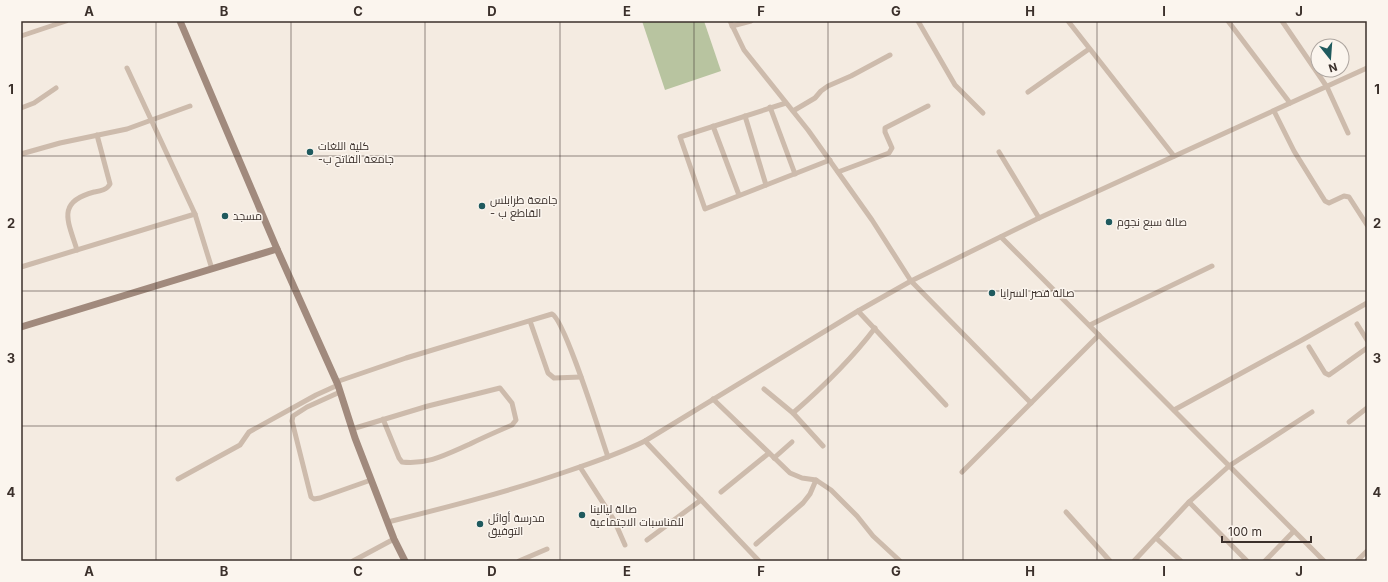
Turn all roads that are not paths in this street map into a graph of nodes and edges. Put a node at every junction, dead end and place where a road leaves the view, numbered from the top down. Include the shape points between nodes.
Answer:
1 (66, 21) edge
2 (180, 21) edge
3 (751, 21) edge
4 (918, 21) edge
5 (1068, 21) edge
6 (1228, 21) edge
7 (1282, 21) edge
8 (731, 24) edge
9 (21, 36) edge
10 (1089, 49) junction
11 (890, 55) dead end
12 (127, 68) dead end
13 (1367, 68) edge
14 (1327, 87) junction
15 (56, 88) dead end
16 (1028, 92) dead end
17 (786, 103) junction
18 (1290, 104) junction
19 (190, 106) dead end
20 (928, 106) dead end
21 (770, 107) junction
22 (21, 108) edge
23 (793, 111) junction
24 (1274, 111) junction
25 (983, 113) dead end
26 (745, 116) junction
27 (152, 120) junction
28 (713, 126) junction
29 (1348, 132) dead end
30 (97, 135) junction
31 (999, 152) dead end
32 (21, 154) edge
33 (1174, 156) junction
34 (830, 160) junction
35 (838, 172) junction
36 (794, 174) junction
37 (766, 185) junction
38 (739, 195) junction
39 (195, 214) junction
40 (1039, 218) junction
41 (1367, 225) edge
42 (1001, 237) junction
43 (277, 249) junction
44 (77, 250) junction
45 (1212, 266) dead end
46 (21, 267) edge
47 (212, 269) junction
48 (911, 281) junction
49 (1367, 303) edge
50 (858, 311) junction
51 (530, 321) junction
52 (1357, 324) dead end
53 (1090, 326) junction
54 (21, 327) edge
55 (875, 328) junction
56 (1099, 335) junction
57 (1367, 340) edge
58 (1309, 347) dead end
59 (1367, 348) edge
60 (581, 377) junction
61 (338, 386) junction
62 (764, 389) dead end
63 (713, 399) junction
64 (1031, 403) junction
65 (946, 405) dead end
66 (1367, 408) edge
67 (1174, 410) junction
68 (1312, 412) dead end
69 (793, 413) junction
70 (383, 419) junction
71 (1349, 422) dead end
72 (352, 429) junction
73 (645, 441) junction
74 (792, 442) dead end
75 (822, 446) dead end
76 (769, 454) junction
77 (608, 457) junction
78 (774, 458) junction
79 (1229, 466) junction
80 (580, 467) junction
81 (962, 472) dead end
82 (178, 479) dead end
83 (371, 480) junction
84 (816, 480) junction
85 (721, 492) dead end
86 (701, 500) junction
87 (1189, 502) junction
88 (1066, 512) dead end
89 (388, 522) junction
90 (1294, 531) junction
91 (1156, 538) junction
92 (394, 539) junction
93 (647, 540) dead end
94 (756, 544) dead end
95 (625, 545) dead end
96 (547, 549) dead end
97 (1367, 551) edge
98 (353, 561) edge
99 (405, 561) edge
100 (519, 561) edge
101 (759, 561) edge
102 (900, 561) edge
103 (1110, 561) edge
104 (1134, 561) edge
105 (1181, 561) edge
106 (1247, 561) edge
107 (1265, 561) edge
108 (1324, 561) edge
109 (1357, 561) edge

1 - 9 street
2 - 43 street
3 - 8 street
4 - 25 street via 955,85
5 - 10 street
6 - 18 street
7 - 14 street
8 - 17 street via 744,50
10 - 16 street
10 - 33 street
11 - 23 street via 828,86 815,98
12 - 27 street
13 - 14 street
14 - 18 street
14 - 29 street
15 - 22 street via 34,103
17 - 21 street
17 - 23 street
18 - 24 street
19 - 27 street
20 - 35 street via 885,128 892,148 889,153
21 - 26 street
21 - 36 street
23 - 34 street
24 - 33 street
24 - 41 street via 1294,151 1325,201 1329,203 1344,196 1348,197
26 - 28 street
26 - 37 street
27 - 30 street via 127,129
27 - 39 street
28 - 38 street
28 - 38 street via 680,137 704,209
30 - 32 street
30 - 44 street via 110,184 105,189 77,198 69,209 67,216
31 - 40 street
33 - 40 street
34 - 35 street
34 - 36 street
35 - 48 street
36 - 37 street
37 - 38 street
39 - 44 street
39 - 47 street
40 - 42 street
42 - 48 street
42 - 53 street
43 - 47 street
43 - 61 street
44 - 46 street
45 - 53 street
47 - 54 street
48 - 50 street
48 - 64 street
49 - 67 street
50 - 55 street
50 - 63 street
51 - 60 street via 548,373 554,378
51 - 60 street via 550,314 556,316
51 - 61 street via 406,358
52 - 57 street
53 - 56 street
55 - 65 street
55 - 69 street via 831,379
56 - 64 street
56 - 67 street
58 - 59 street via 1325,374 1329,375
60 - 77 street
61 - 72 street
61 - 82 street via 316,395 249,432 240,445
61 - 83 street via 293,416 292,421 311,497 320,498
62 - 69 street
63 - 73 street
63 - 76 street
64 - 81 street
66 - 71 street
67 - 79 street
68 - 79 street
69 - 75 street
70 - 70 street via 399,458 402,462 411,463 447,455 512,425 516,420 512,403 500,388
70 - 72 street
72 - 83 street
73 - 77 street
73 - 86 street
74 - 78 street
76 - 78 street
76 - 85 street
77 - 80 street
78 - 84 street via 790,473
79 - 87 street
79 - 90 street
80 - 89 street via 477,500
80 - 95 street via 614,520
83 - 89 street
84 - 94 street via 803,503
84 - 102 street via 831,490
86 - 93 street
86 - 101 street
87 - 91 street
87 - 106 street
88 - 103 street
89 - 92 street
90 - 107 street
90 - 108 street
91 - 104 street
91 - 105 street
92 - 98 street
92 - 99 street
96 - 100 street
97 - 109 street

